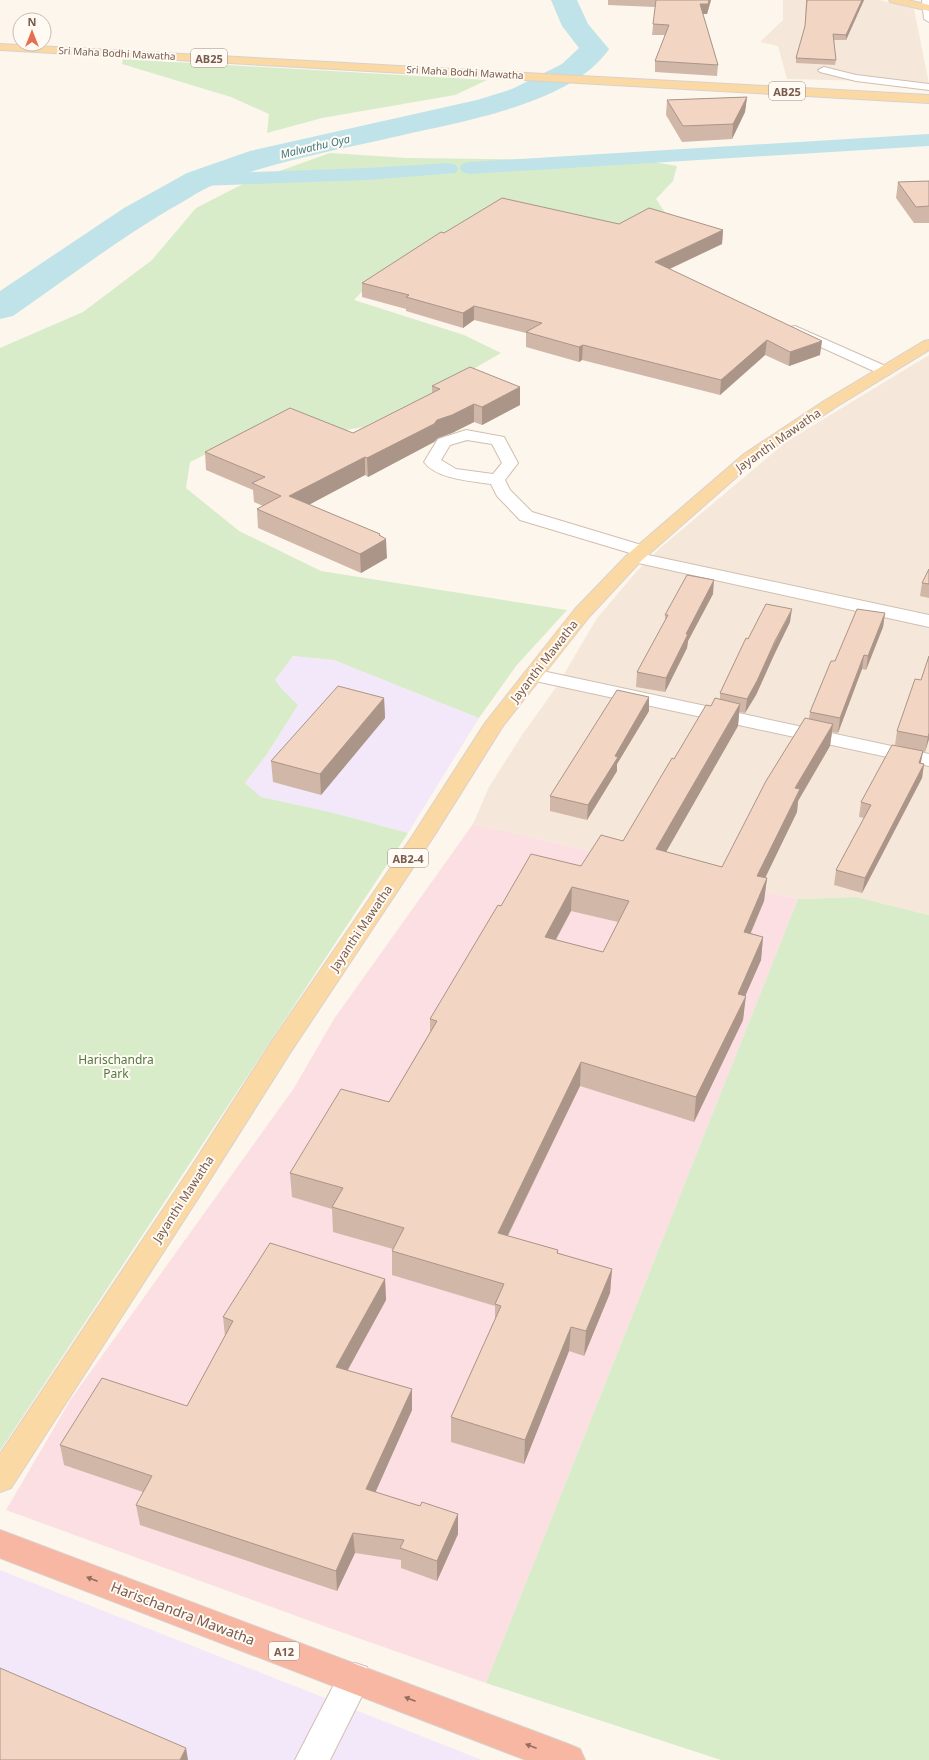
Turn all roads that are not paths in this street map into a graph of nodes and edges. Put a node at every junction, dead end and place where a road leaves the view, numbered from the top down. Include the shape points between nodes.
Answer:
1 (894, 0) edge
2 (928, 5) edge
3 (929, 19) edge
4 (0, 47) edge
5 (824, 70) dead end
6 (929, 87) edge
7 (929, 99) edge
8 (784, 325) edge
9 (929, 344) edge
10 (885, 371) junction
11 (497, 480) dead end
12 (638, 554) junction
13 (929, 621) edge
14 (534, 674) junction
15 (929, 760) edge
16 (0, 1479) edge
17 (0, 1544) edge
18 (356, 1678) junction
19 (312, 1760) edge
20 (568, 1760) edge

1 - 2 main road
2 - 3 street
4 - 7 main road, Sri Maha Bodhi Mawatha / AB25
5 - 6 street via 856,78
8 - 10 street
9 - 10 main road, Jayanthi Mawatha / AB2-4
10 - 12 main road, Jayanthi Mawatha / AB2-4 via 750,457
11 - 12 street via 503,492 526,516
12 - 13 street
12 - 14 main road, Jayanthi Mawatha / AB2-4 via 582,614
14 - 15 street
14 - 16 main road, Jayanthi Mawatha / AB2-4 via 495,723
18 -> 17 highway, Harischandra Mawatha / A12
18 - 19 street
20 -> 18 highway, Harischandra Mawatha / A12

